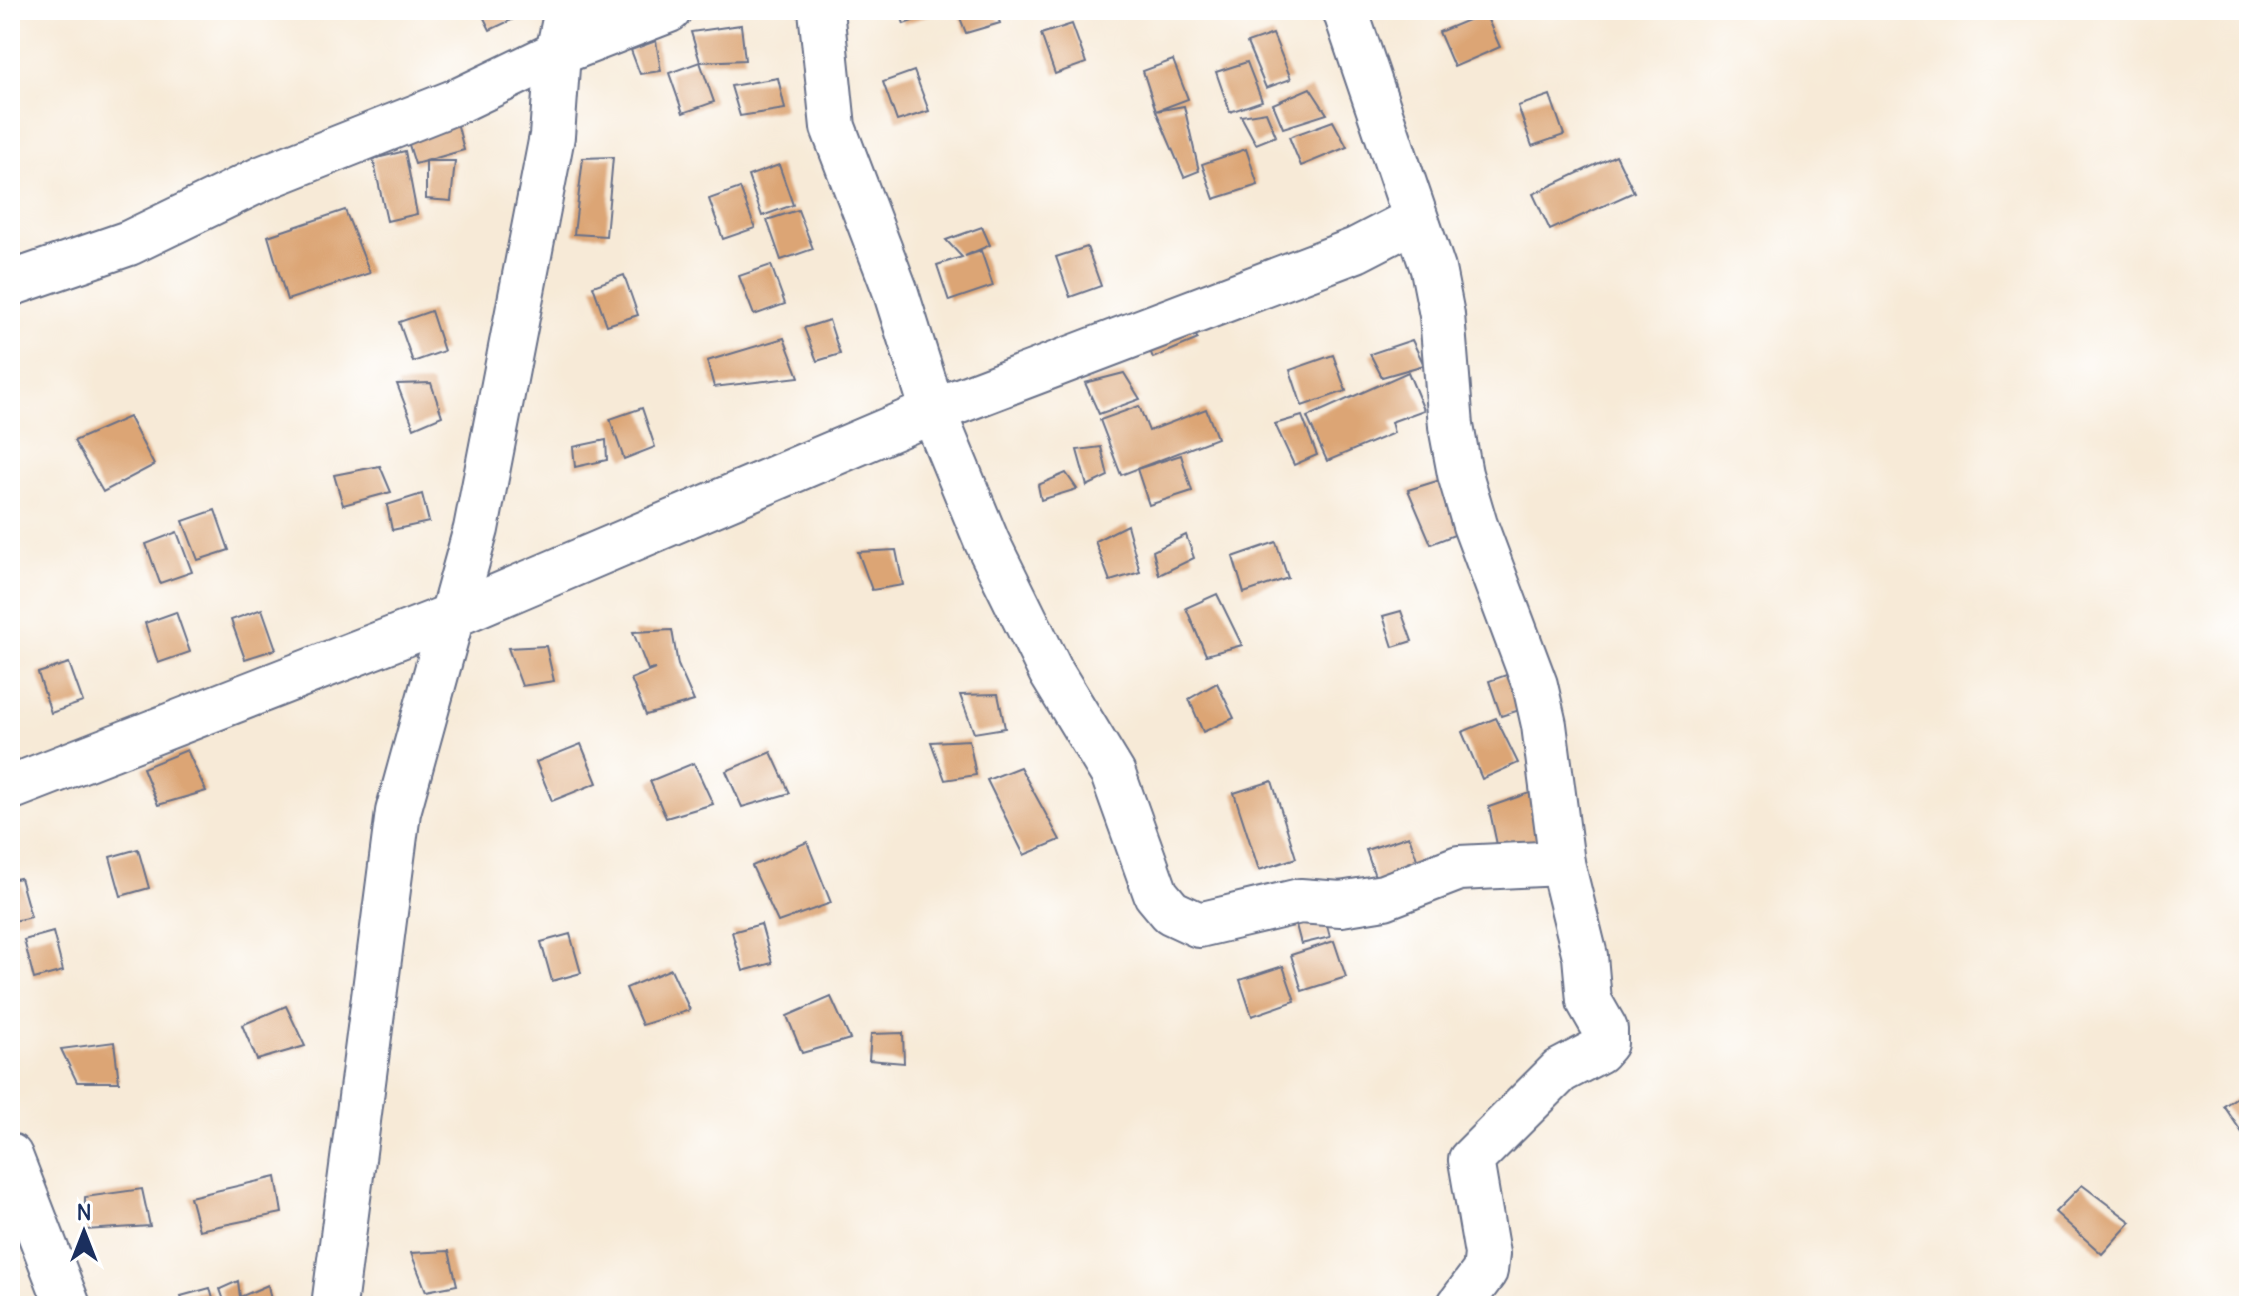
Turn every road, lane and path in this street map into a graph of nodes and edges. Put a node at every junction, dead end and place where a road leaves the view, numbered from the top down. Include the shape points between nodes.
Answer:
1 (567, 10) edge
2 (669, 10) edge
3 (821, 10) edge
4 (1345, 10) edge
5 (558, 53) junction
6 (1414, 220) junction
7 (10, 284) edge
8 (933, 411) junction
9 (449, 617) junction
10 (10, 788) edge
11 (1562, 863) junction
12 (10, 1156) edge
13 (68, 1306) edge
14 (334, 1306) edge
15 (1459, 1306) edge

1 - 5 street
2 - 5 street
3 - 8 street via 833,127 895,290
4 - 6 street
5 - 7 street via 462,99 263,178 129,243
5 - 9 street via 552,136 529,263 476,529
6 - 8 street via 1356,250
6 - 11 street via 1433,269 1442,315 1460,474 1535,685
8 - 9 street
8 - 11 street via 993,556 1051,672 1113,774 1156,894 1171,912 1199,925 1300,901 1341,904 1384,897 1459,868
9 - 10 street
9 - 14 street via 398,812
11 - 15 street via 1579,927 1589,1001 1605,1029 1605,1043 1560,1071 1471,1160 1487,1254 1485,1271
12 - 13 street

